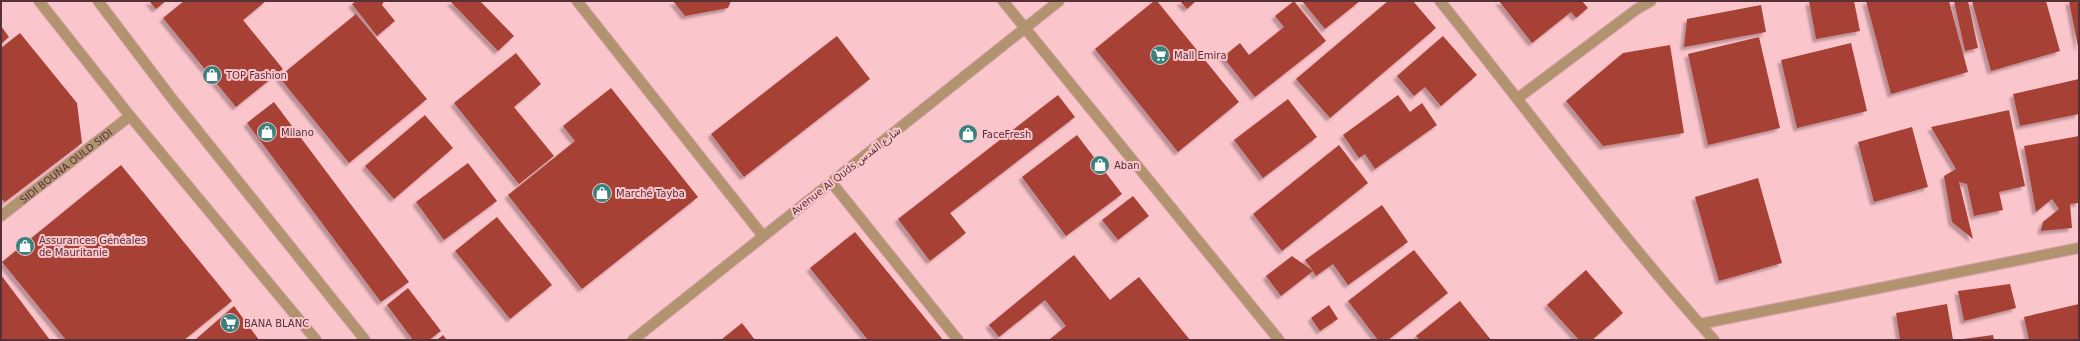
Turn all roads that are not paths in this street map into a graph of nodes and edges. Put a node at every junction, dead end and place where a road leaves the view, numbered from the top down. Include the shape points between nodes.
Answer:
1 (39, 1) edge
2 (98, 1) edge
3 (577, 1) edge
4 (1003, 1) edge
5 (1059, 1) edge
6 (1440, 1) edge
7 (1651, 1) edge
8 (1024, 28) junction
9 (1518, 98) junction
10 (130, 116) junction
11 (832, 183) junction
12 (1, 216) edge
13 (763, 236) junction
14 (2079, 248) edge
15 (1700, 324) junction
16 (316, 340) edge
17 (364, 340) edge
18 (633, 340) edge
19 (958, 340) edge
20 (1279, 340) edge
21 (1714, 340) edge

1 - 10 street
2 - 17 street via 170,96
3 - 13 street
4 - 8 street
5 - 8 street, Avenue Al Quds شارع القدس
6 - 9 street
7 - 9 street
8 - 11 street, Avenue Al Quds شارع القدس
8 - 20 street
9 - 15 street via 1592,194
10 - 12 street, SIDI BOUNA OULD SIDI
10 - 16 street
11 - 13 street, Avenue Al Quds شارع القدس
11 - 19 street
13 - 18 street, Avenue Al Quds شارع القدس
14 - 15 street
15 - 21 street

